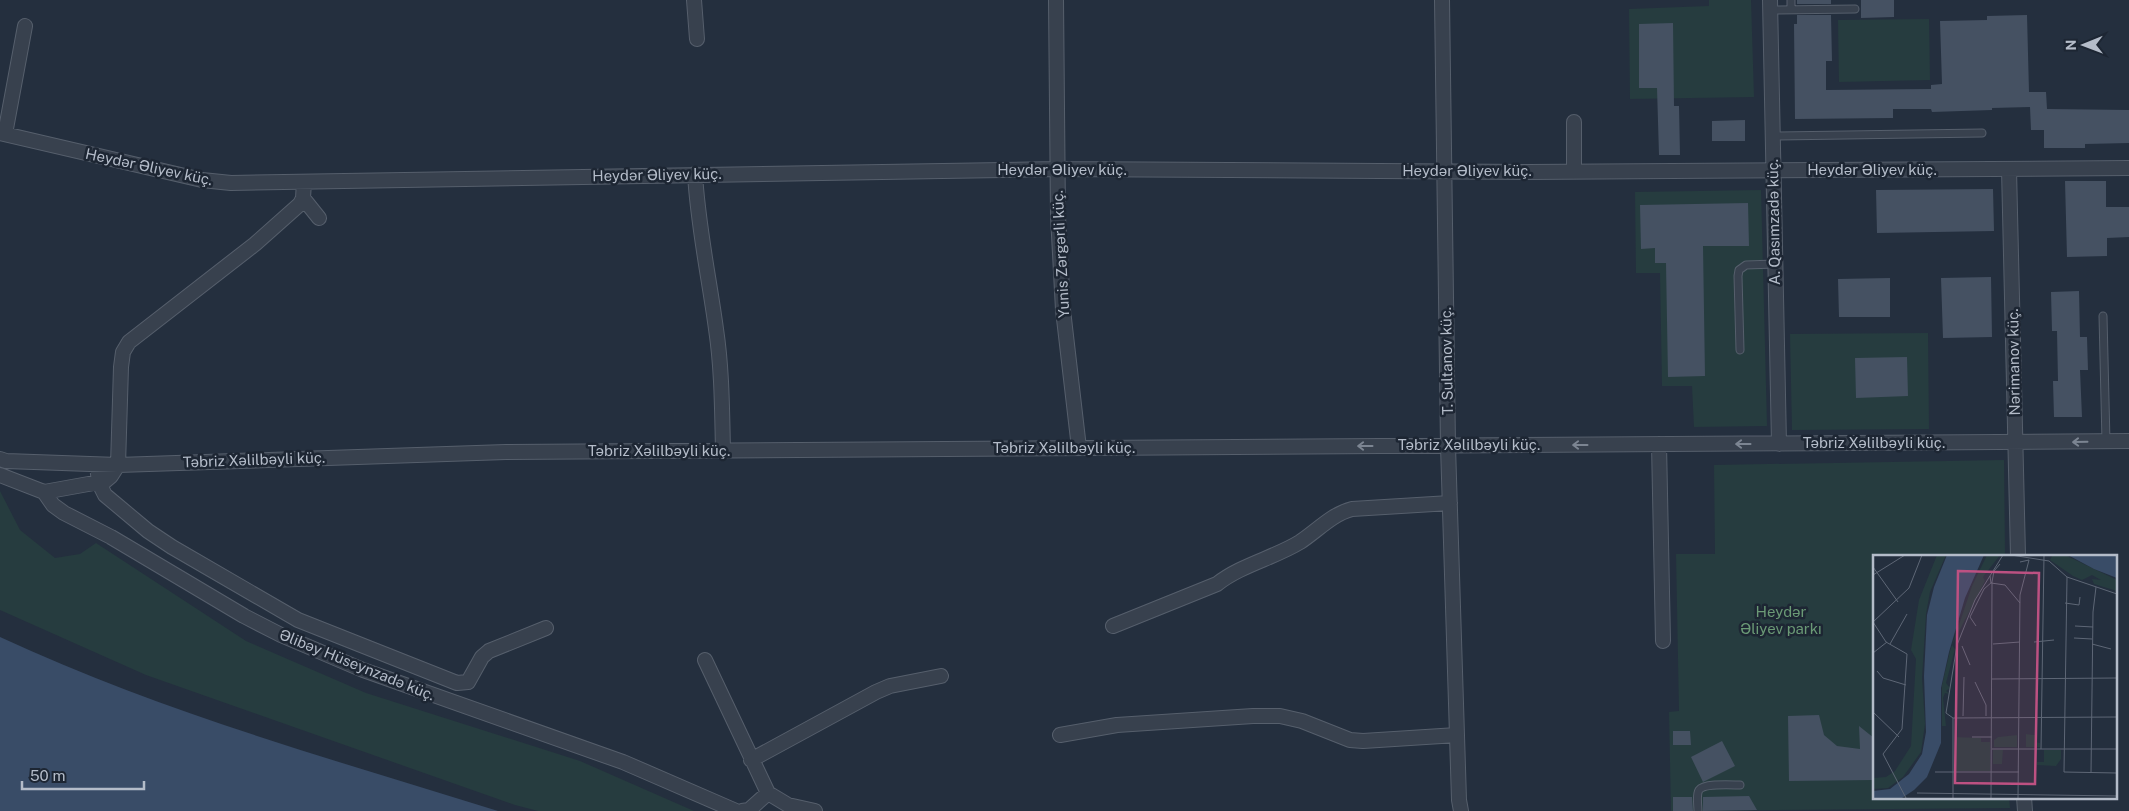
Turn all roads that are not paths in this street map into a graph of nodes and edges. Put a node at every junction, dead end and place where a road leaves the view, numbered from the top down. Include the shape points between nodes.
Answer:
1 (694, 0) edge
2 (1056, 0) edge
3 (1442, 0) edge
4 (1791, 0) edge
5 (1770, 5) edge
6 (1791, 10) junction
7 (1855, 10) dead end
8 (25, 26) dead end
9 (697, 39) dead end
10 (1574, 122) dead end
11 (1982, 133) dead end
12 (2, 134) edge
13 (1772, 136) junction
14 (2129, 168) edge
15 (1057, 169) junction
16 (2009, 169) junction
17 (1773, 170) junction
18 (1574, 171) junction
19 (1445, 172) junction
20 (695, 174) junction
21 (304, 182) junction
22 (303, 198) junction
23 (319, 218) dead end
24 (1775, 264) junction
25 (2103, 316) dead end
26 (1740, 350) dead end
27 (2106, 442) junction
28 (2129, 442) edge
29 (2016, 443) junction
30 (1659, 444) junction
31 (1779, 444) junction
32 (1448, 446) junction
33 (1079, 448) junction
34 (723, 450) junction
35 (0, 459) edge
36 (97, 465) junction
37 (118, 465) junction
38 (0, 475) edge
39 (99, 483) junction
40 (44, 492) junction
41 (1450, 503) junction
42 (2018, 555) edge
43 (1113, 626) dead end
44 (546, 628) dead end
45 (1664, 641) dead end
46 (705, 660) dead end
47 (941, 676) dead end
48 (1060, 735) dead end
49 (1456, 735) junction
50 (751, 760) junction
51 (1740, 785) dead end
52 (768, 793) junction
53 (2024, 798) edge
54 (736, 811) edge
55 (742, 811) edge
56 (814, 811) edge
57 (1461, 811) edge
58 (1698, 811) edge
59 (2025, 811) edge

1 - 9 street
2 - 15 street, Yunis Zərgərli küç.
3 - 19 street, T. Sultanov küç.
4 - 6 lane
5 - 6 lane
5 - 13 street, A. Qasımzadə küç.
6 - 7 lane
8 - 12 street
10 - 18 street
11 - 13 lane
12 - 21 street, Heydər Əliyev küç. via 202,180
13 - 17 street, A. Qasımzadə küç.
14 - 16 street, Heydər Əliyev küç.
15 - 19 street, Heydər Əliyev küç.
15 - 20 street, Heydər Əliyev küç.
15 - 33 street, Yunis Zərgərli küç. via 1063,310
16 - 17 street, Heydər Əliyev küç.
16 - 29 street, Nərimanov küç.
17 - 18 street, Heydər Əliyev küç.
17 - 24 street, A. Qasımzadə küç.
18 - 19 street, Heydər Əliyev küç.
19 - 32 street, T. Sultanov küç.
20 - 21 street, Heydər Əliyev küç.
20 - 34 street via 697,213 719,354
21 - 22 street
22 - 23 street
22 - 37 street via 255,244 128,342 121,367
24 - 26 lane via 1746,265 1739,270
24 - 31 street, A. Qasımzadə küç.
25 - 27 lane
27 - 28 street, Təbriz Xəlilbəyli küç.
27 -> 29 street, Təbriz Xəlilbəyli küç.
29 - 31 street, Təbriz Xəlilbəyli küç.
29 - 42 street, Nərimanov küç.
31 -> 30 street, Təbriz Xəlilbəyli küç.
30 -> 32 street, Təbriz Xəlilbəyli küç.
30 - 45 street
32 -> 33 street, Təbriz Xəlilbəyli küç.
32 - 41 street, T. Sultanov küç.
33 - 34 street, Təbriz Xəlilbəyli küç.
34 - 37 street, Təbriz Xəlilbəyli küç. via 506,452
35 - 36 street, Təbriz Xəlilbəyli küç.
36 - 37 street, Təbriz Xəlilbəyli küç.
36 - 39 street
37 - 39 street via 111,476
38 - 40 street, Əlibəy Hüseynzadə küç.
39 - 40 street
39 - 44 street via 105,495 148,531 298,620 457,683 468,682 489,651
40 - 54 street, Əlibəy Hüseynzadə küç. via 64,513 282,636 372,673 623,762
41 - 43 street via 1341,512 1281,552 1217,584
41 - 49 street, T. Sultanov küç.
46 - 50 street
47 - 50 street via 876,692
48 - 49 street via 1117,725 1280,716 1364,742
49 - 57 street, T. Sultanov küç.
50 - 52 street
51 - 58 lane via 1700,788
52 - 55 street via 749,810
52 - 56 street via 788,806
53 - 59 street

